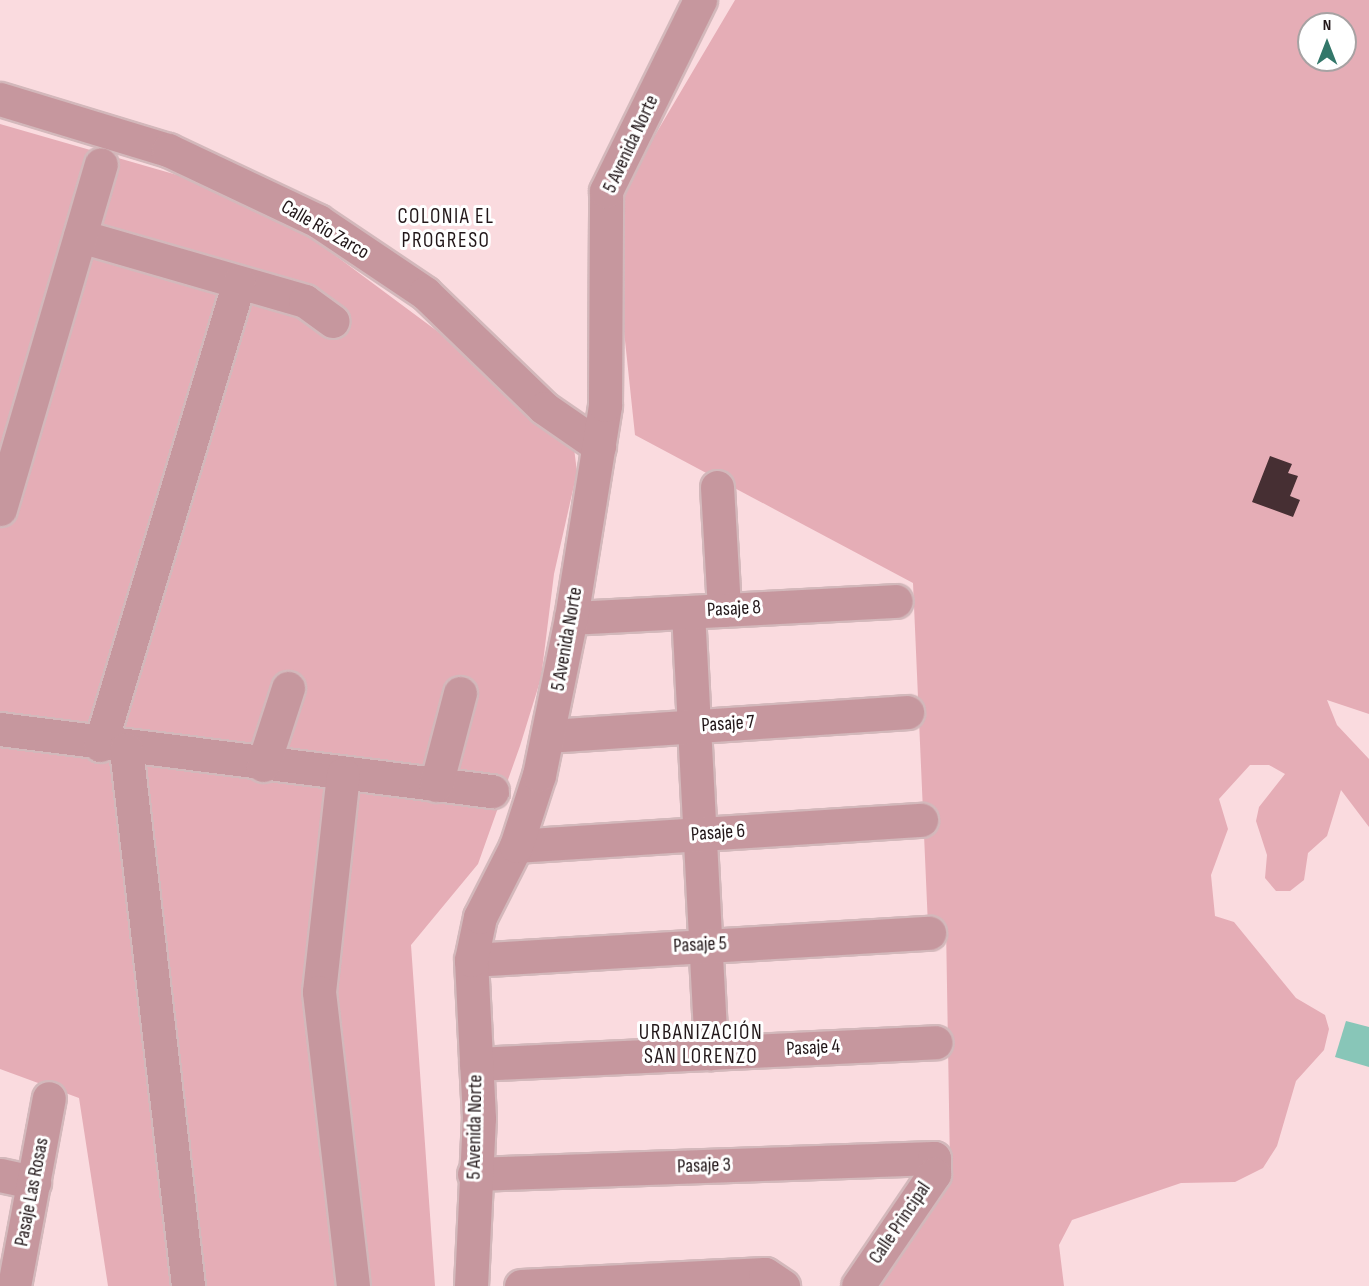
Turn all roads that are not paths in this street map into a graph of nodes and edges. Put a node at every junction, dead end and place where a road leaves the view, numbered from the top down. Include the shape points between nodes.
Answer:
1 (700, 0) edge
2 (0, 99) edge
3 (101, 164) dead end
4 (80, 236) junction
5 (239, 282) junction
6 (333, 321) dead end
7 (599, 446) junction
8 (717, 487) dead end
9 (0, 509) edge
10 (896, 601) dead end
11 (724, 610) junction
12 (688, 612) junction
13 (571, 618) junction
14 (288, 688) dead end
15 (460, 693) dead end
16 (908, 712) dead end
17 (694, 726) junction
18 (0, 729) edge
19 (548, 736) junction
20 (113, 747) junction
21 (263, 765) junction
22 (343, 774) junction
23 (436, 785) junction
24 (492, 791) dead end
25 (921, 820) dead end
26 (700, 834) junction
27 (516, 846) junction
28 (929, 933) dead end
29 (705, 945) junction
30 (471, 960) junction
31 (935, 1042) dead end
32 (711, 1053) junction
33 (476, 1064) junction
34 (49, 1098) dead end
35 (934, 1158) joint
36 (474, 1174) junction
37 (0, 1175) edge
38 (34, 1182) junction
39 (14, 1286) edge
40 (188, 1286) edge
41 (353, 1286) edge
42 (471, 1286) edge
43 (521, 1286) edge
44 (783, 1286) edge
45 (858, 1286) edge

1 - 7 street, 5 Avenida Norte via 606,191 607,366
2 - 7 street, Calle Río Zarco via 168,150 318,221 425,293 544,408
3 - 4 street
4 - 5 street
4 - 9 street
5 - 6 street via 305,301
5 - 20 street
7 - 13 street, 5 Avenida Norte
8 - 11 street
10 - 11 street, Pasaje 8
11 - 12 street, Pasaje 8
12 - 13 street, Pasaje 8
12 - 17 street
13 - 19 street, 5 Avenida Norte
14 - 21 street
15 - 23 street
16 - 17 street, Pasaje 7
17 - 19 street, Pasaje 7
17 - 26 street
18 - 20 street
19 - 27 street, 5 Avenida Norte
20 - 21 street
20 - 40 street
21 - 22 street
22 - 23 street
22 - 41 street via 319,992
23 - 24 street
25 - 26 street, Pasaje 6
26 - 27 street, Pasaje 6
26 - 29 street
27 - 30 street, 5 Avenida Norte via 480,916
28 - 29 street, Pasaje 5
29 - 30 street, Pasaje 5
29 - 32 street
30 - 33 street, 5 Avenida Norte
31 - 32 street, Pasaje 4
32 - 33 street, Pasaje 4
33 - 36 street, 5 Avenida Norte
34 - 38 street, Pasaje Las Rosas
35 - 36 street, Pasaje 3
35 - 45 street, Calle Principal via 934,1174
36 - 42 street, 5 Avenida Norte
37 - 38 street
38 - 39 street, Pasaje Las Rosas
43 - 44 street via 765,1274

